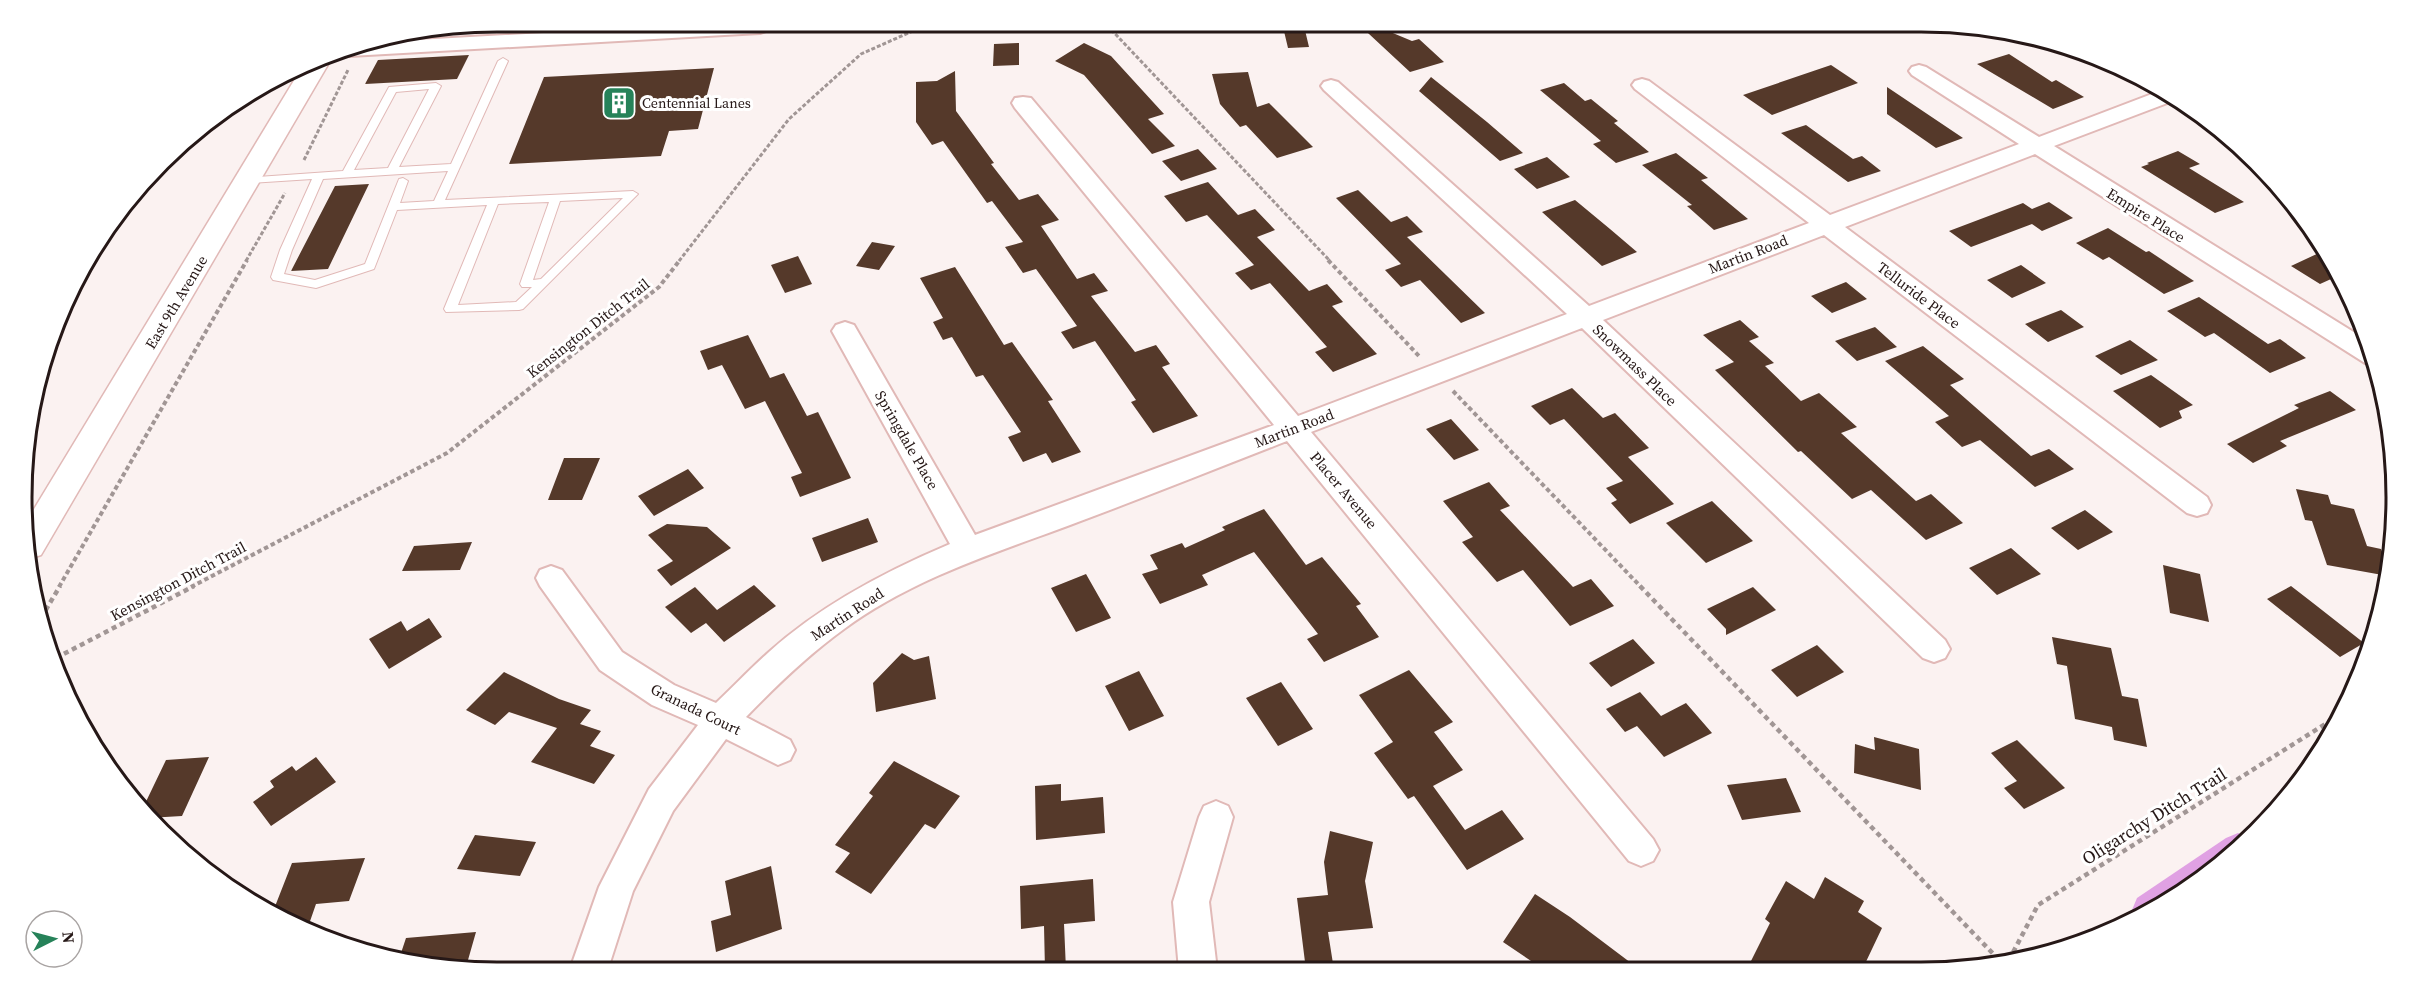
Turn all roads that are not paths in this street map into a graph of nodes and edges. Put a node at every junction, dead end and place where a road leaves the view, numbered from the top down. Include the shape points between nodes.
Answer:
1 (671, 32) edge
2 (370, 49) edge
3 (502, 61) dead end
4 (313, 70) edge
5 (1919, 70) dead end
6 (1642, 84) dead end
7 (1331, 86) dead end
8 (2160, 98) edge
9 (1023, 103) dead end
10 (2038, 146) junction
11 (456, 167) junction
12 (392, 171) junction
13 (347, 174) junction
14 (319, 176) junction
15 (249, 180) junction
16 (403, 181) dead end
17 (556, 198) junction
18 (494, 201) junction
19 (438, 204) junction
20 (392, 207) junction
21 (1825, 225) junction
22 (544, 283) junction
23 (1584, 316) junction
24 (845, 331) dead end
25 (2362, 349) edge
26 (1293, 428) junction
27 (2197, 505) dead end
28 (33, 539) edge
29 (968, 549) junction
30 (551, 578) dead end
31 (1934, 650) dead end
32 (721, 720) junction
33 (778, 750) dead end
34 (1216, 818) dead end
35 (1641, 850) dead end
36 (591, 962) edge
37 (1196, 962) edge

1 - 2 street
3 - 11 lane
4 - 15 main road, East 9th Avenue
5 - 10 street, Empire Place
6 - 21 street, Telluride Place
7 - 23 street, Snowmass Place
8 - 10 street, Martin Road
9 - 26 street, Placer Avenue
10 - 21 street, Martin Road
10 - 25 street, Empire Place
11 - 12 lane
11 - 19 lane
12 - 13 lane
12 - 13 lane via 436,87 393,89
13 - 14 lane
14 - 15 lane
14 - 20 lane via 277,277 316,284 370,266
15 - 28 main road, East 9th Avenue
16 - 20 lane
17 - 18 lane
17 - 22 lane via 526,284
17 - 22 lane via 633,194
18 - 19 lane
18 - 22 lane via 450,309 519,306
19 - 20 lane
21 - 23 street, Martin Road
21 - 27 street, Telluride Place
23 - 26 street, Martin Road
23 - 31 street, Snowmass Place
24 - 29 street, Springdale Place
26 - 29 street, Martin Road
26 - 35 street, Placer Avenue
29 - 32 street, Martin Road via 910,574 834,619 781,660
30 - 32 street, Granada Court via 611,661 663,695
32 - 33 street, Granada Court
32 - 36 street, Martin Road via 661,800 617,886
34 - 37 street via 1191,902

